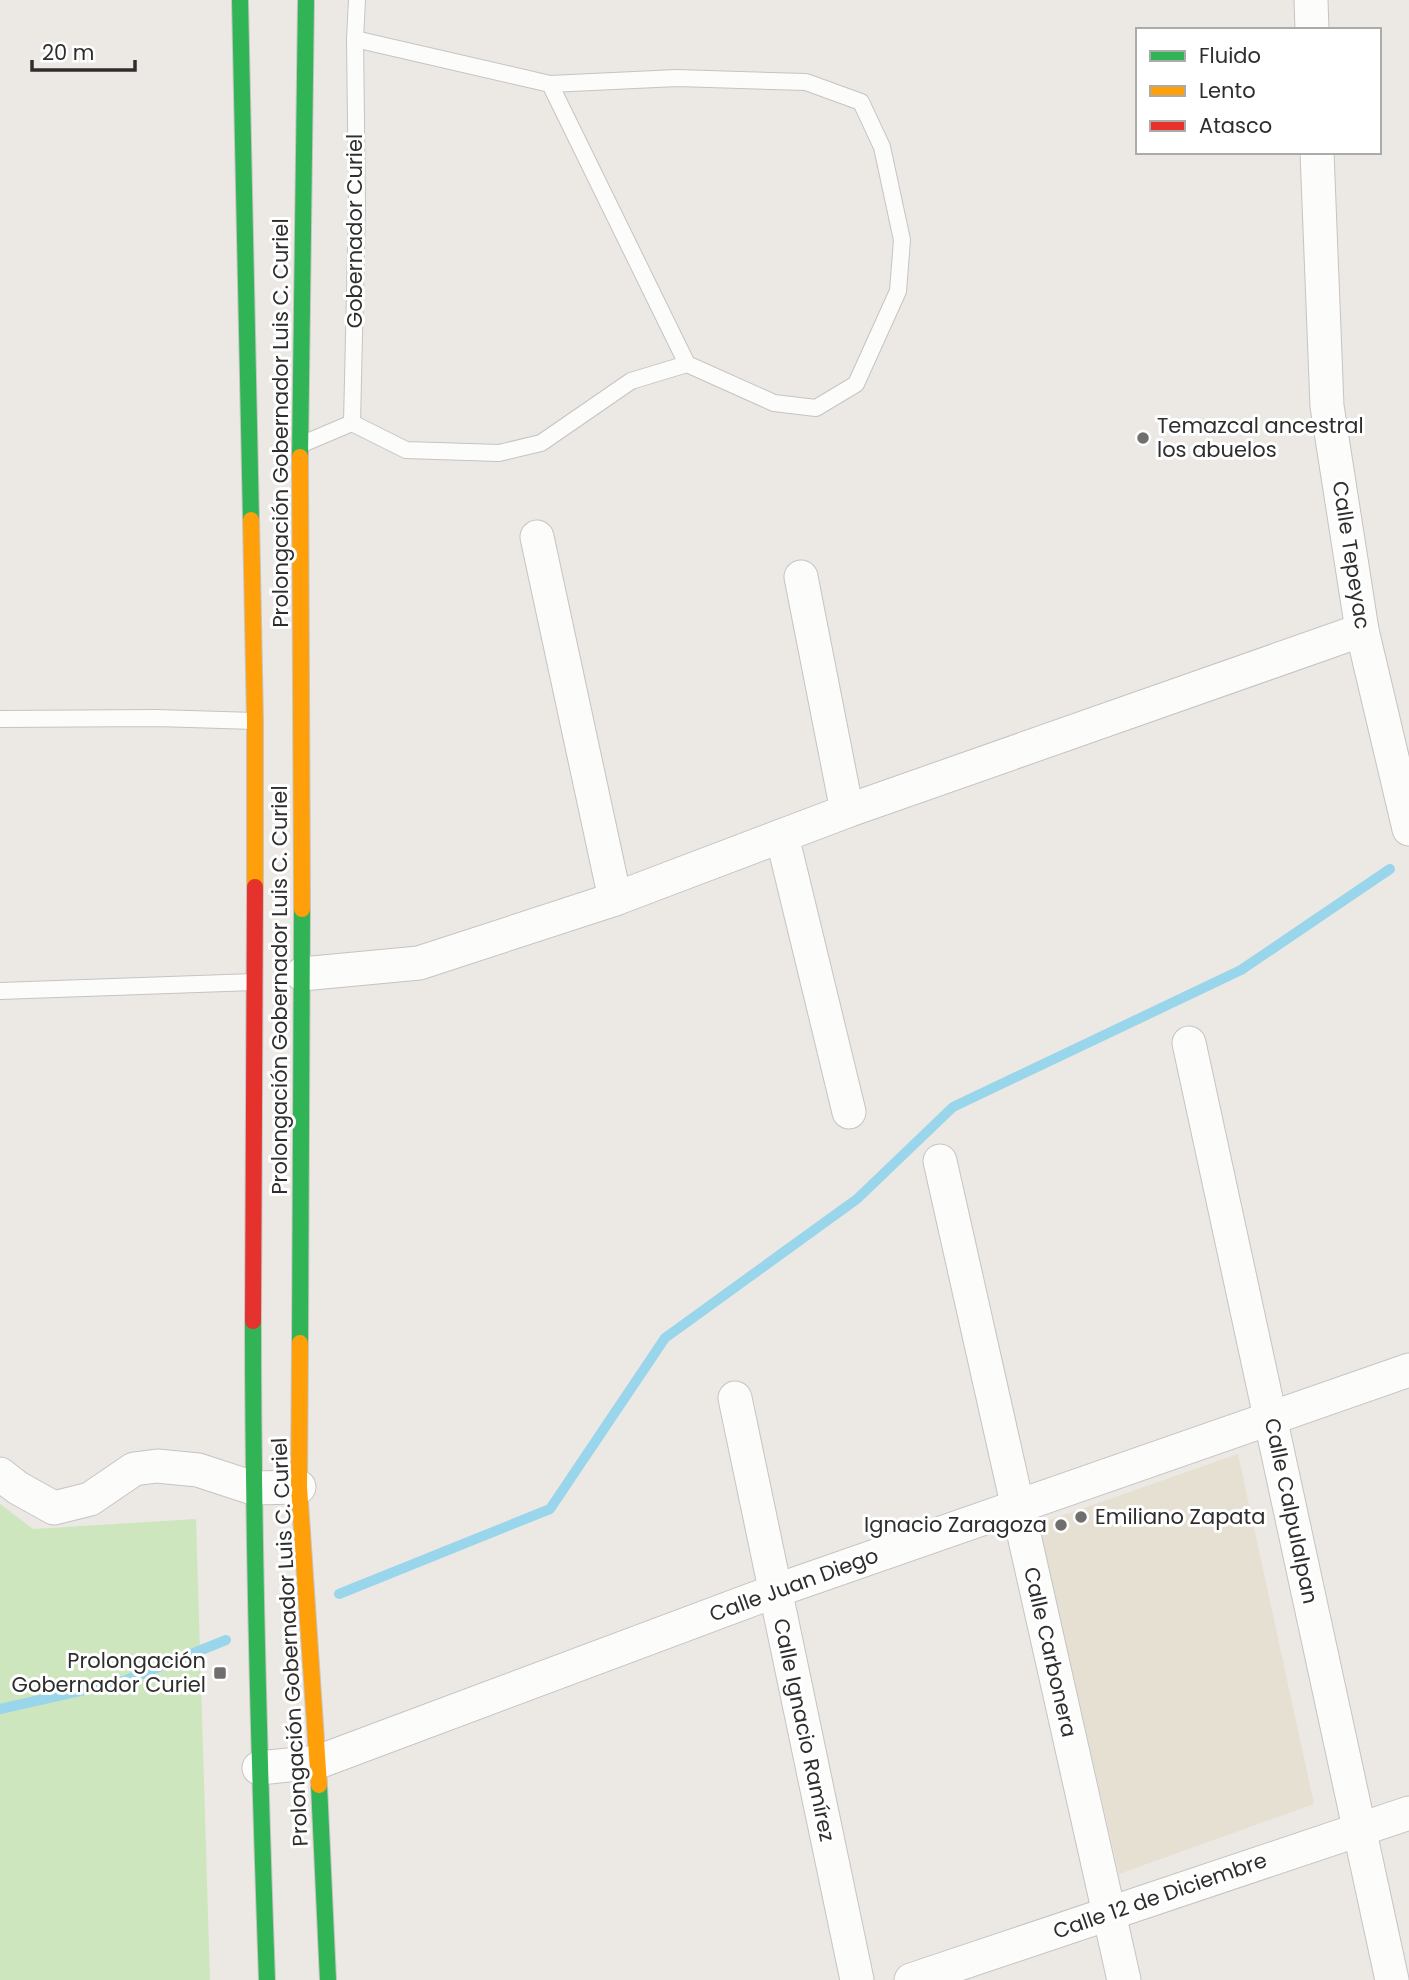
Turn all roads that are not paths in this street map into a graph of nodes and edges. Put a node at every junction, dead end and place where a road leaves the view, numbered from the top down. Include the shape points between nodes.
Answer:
1 (240, 0) edge
2 (306, 0) edge
3 (358, 0) edge
4 (1311, 0) edge
5 (1312, 28) edge
6 (355, 40) junction
7 (550, 84) junction
8 (1317, 154) edge
9 (687, 364) junction
10 (352, 423) junction
11 (300, 445) junction
12 (537, 537) dead end
13 (801, 577) dead end
14 (1362, 630) junction
15 (0, 719) edge
16 (255, 721) junction
17 (847, 811) junction
18 (1409, 828) edge
19 (782, 836) junction
20 (615, 899) junction
21 (302, 974) junction
22 (254, 982) junction
23 (0, 991) edge
24 (1189, 1043) dead end
25 (849, 1112) dead end
26 (940, 1161) dead end
27 (1409, 1370) edge
28 (735, 1398) dead end
29 (1270, 1418) junction
30 (0, 1474) edge
31 (299, 1487) junction
32 (253, 1488) junction
33 (1017, 1507) junction
34 (775, 1591) junction
35 (318, 1762) junction
36 (259, 1768) junction
37 (1409, 1813) edge
38 (1360, 1829) junction
39 (1109, 1913) junction
40 (267, 1980) edge
41 (328, 1980) edge
42 (857, 1980) edge
43 (911, 1980) edge
44 (1124, 1980) edge
45 (1392, 1980) edge

1 - 16 main road, Prolongación Gobernador Luis C. Curiel
2 - 11 main road, Prolongación Gobernador Luis C. Curiel
3 - 6 lane, Gobernador Curiel
4 - 5 street
6 - 7 lane
6 - 10 lane, Gobernador Curiel
7 - 9 lane
7 - 9 lane via 677,78 806,82 862,102 882,147 902,240 898,291 856,384 816,408 774,403
8 - 14 street, Calle Tepeyac via 1327,405
9 - 10 lane via 631,381 541,443 499,453 406,450
10 - 11 lane
11 - 21 main road, Prolongación Gobernador Luis C. Curiel
12 - 20 street
13 - 17 street
14 - 17 street
14 - 18 street, Calle Tepeyac
15 - 16 lane
16 - 22 main road, Prolongación Gobernador Luis C. Curiel
17 - 19 street
19 - 20 street
19 - 25 street
20 - 21 street via 419,963
21 - 31 main road, Prolongación Gobernador Luis C. Curiel
22 - 23 lane
22 - 32 main road, Prolongación Gobernador Luis C. Curiel
24 - 29 street, Calle Calpulalpan
26 - 33 street, Calle Carbonera
27 - 29 street, Calle Juan Diego
28 - 34 street, Calle Ignacio Ramírez
29 - 33 street, Calle Juan Diego
29 - 38 street, Calle Calpulalpan
30 - 32 street via 54,1508 90,1499 134,1469 157,1465 198,1470
31 - 32 street
31 - 35 main road, Prolongación Gobernador Luis C. Curiel
32 - 36 main road, Prolongación Gobernador Luis C. Curiel
33 - 34 street, Calle Juan Diego
33 - 39 street, Calle Carbonera
34 - 35 street, Calle Juan Diego
34 - 42 street, Calle Ignacio Ramírez
35 - 36 street, Calle Juan Diego
35 - 41 main road, Prolongación Gobernador Luis C. Curiel
36 - 40 main road, Prolongación Gobernador Luis C. Curiel
37 - 38 street, Calle 12 de Diciembre
38 - 39 street, Calle 12 de Diciembre
38 - 45 street, Calle Calpulalpan
39 - 43 street, Calle 12 de Diciembre
39 - 44 street, Calle Carbonera

